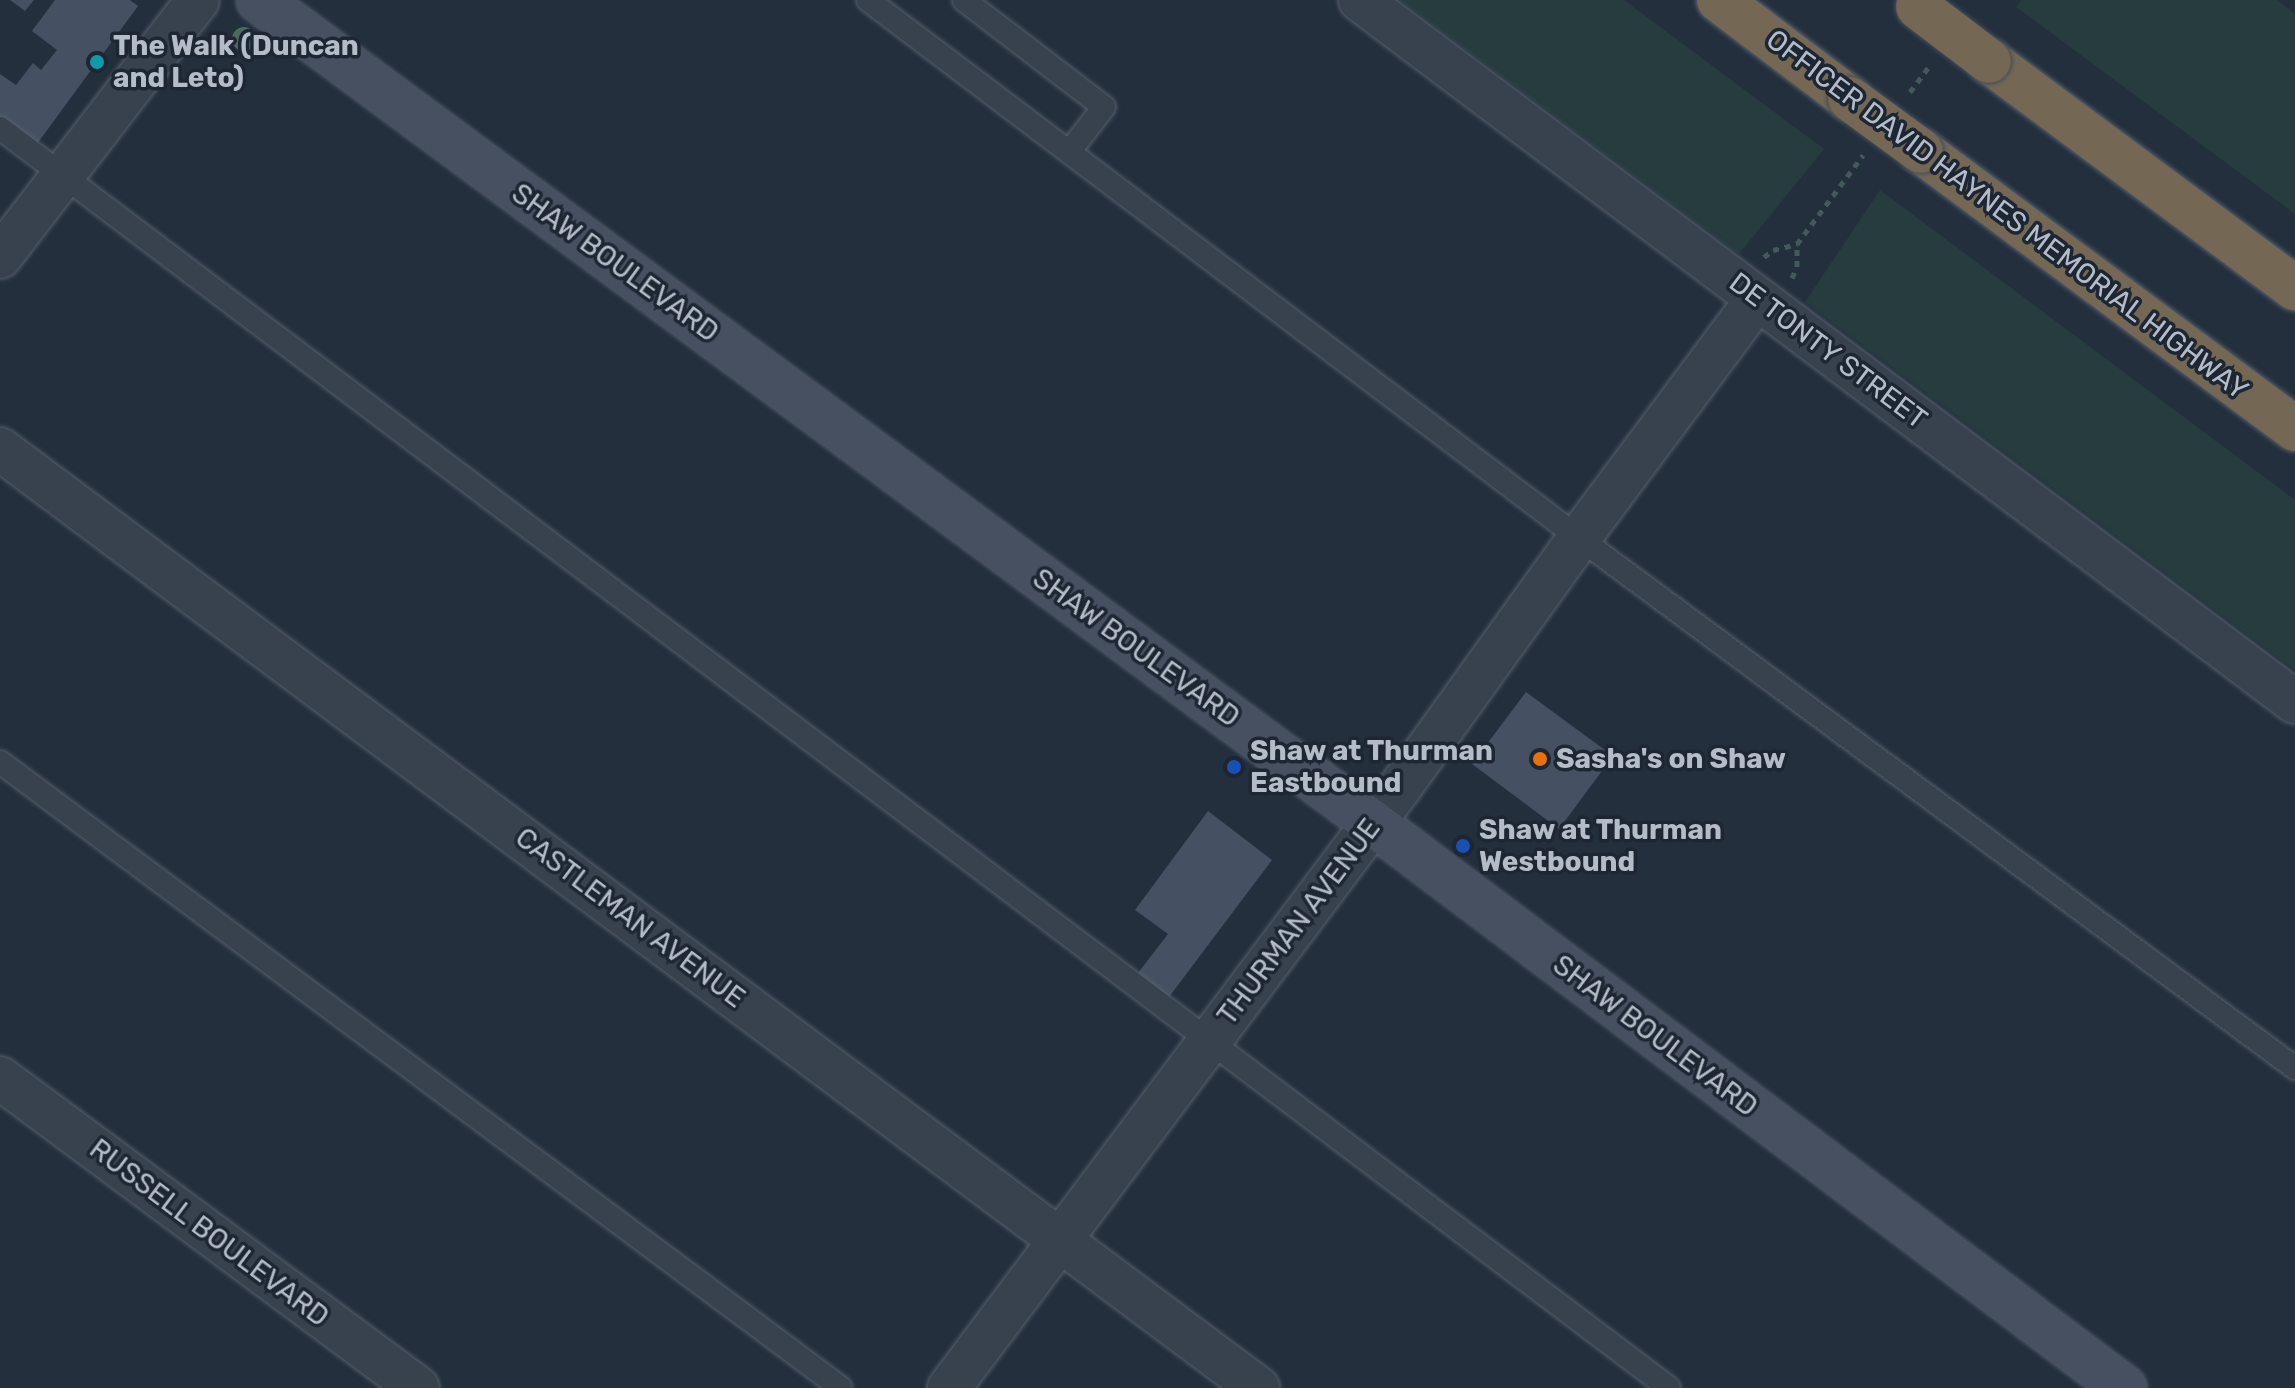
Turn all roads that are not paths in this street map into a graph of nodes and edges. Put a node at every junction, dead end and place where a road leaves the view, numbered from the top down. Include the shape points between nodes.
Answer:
1 (198, 0) edge
2 (259, 0) edge
3 (868, 0) edge
4 (964, 0) edge
5 (1360, 0) edge
6 (1719, 0) edge
7 (1913, 4) edge
8 (0, 128) edge
9 (1069, 152) junction
10 (63, 175) junction
11 (0, 257) edge
12 (2295, 288) edge
13 (1757, 299) junction
14 (2295, 429) edge
15 (0, 449) edge
16 (1579, 538) junction
17 (2295, 702) edge
18 (0, 762) edge
19 (1373, 823) junction
20 (1208, 1043) junction
21 (2295, 1068) edge
22 (0, 1078) edge
23 (1061, 1239) junction
24 (418, 1388) edge
25 (841, 1388) edge
26 (949, 1388) edge
27 (1258, 1388) edge
28 (1669, 1388) edge
29 (2124, 1388) edge

1 - 10 street
2 - 19 street, SHAW BOULEVARD
3 - 9 lane
4 - 9 lane via 1104,107
5 - 13 street, DE TONTY STREET
6 - 14 highway, OFFICER DAVID HAYNES MEMORIAL HIGHWAY, bridge
7 - 12 highway, bridge
8 - 10 lane
9 - 16 lane
10 - 11 street
10 - 20 lane
13 - 16 street, THURMAN AVENUE
13 - 17 street, DE TONTY STREET
15 - 23 street, CASTLEMAN AVENUE
16 - 19 street, THURMAN AVENUE
16 - 21 lane
18 - 25 lane
19 - 20 street, THURMAN AVENUE
19 - 29 street, SHAW BOULEVARD
20 - 23 street, THURMAN AVENUE
20 - 28 lane
22 - 24 street, RUSSELL BOULEVARD
23 - 26 street, THURMAN AVENUE
23 - 27 street, CASTLEMAN AVENUE

